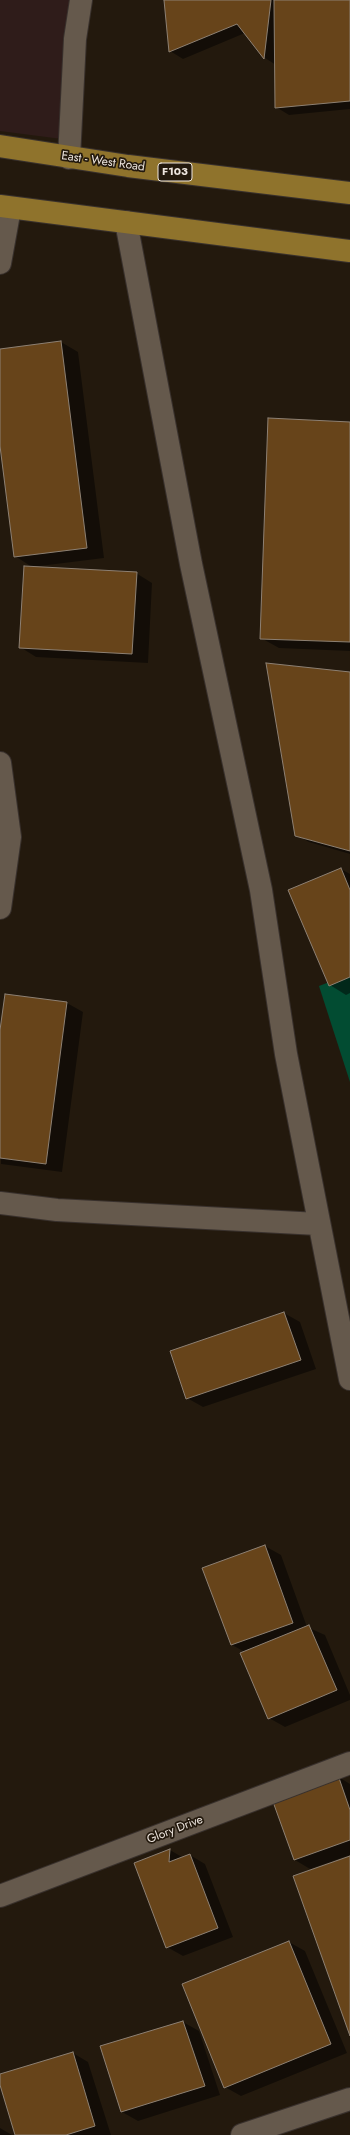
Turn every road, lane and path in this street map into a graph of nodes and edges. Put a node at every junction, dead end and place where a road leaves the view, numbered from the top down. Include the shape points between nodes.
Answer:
1 (81, 0) edge
2 (0, 146) edge
3 (68, 158) junction
4 (350, 193) edge
5 (5, 207) edge
6 (126, 222) junction
7 (350, 251) edge
8 (0, 262) edge
9 (0, 763) edge
10 (1, 897) edge
11 (0, 1203) edge
12 (318, 1224) junction
13 (350, 1379) edge
14 (350, 1764) edge
15 (0, 1896) edge
16 (350, 2099) edge
17 (242, 2135) edge

1 - 3 street via 75,39
2 - 3 main road, East - West Road / F103
3 - 4 main road, East - West Road / F103
5 - 6 main road
5 - 8 street
6 - 7 main road
6 - 12 street via 191,564 261,890 286,1054
9 - 10 street via 10,837
11 - 12 street via 57,1210
12 - 13 street
14 - 15 street, Glory Drive
16 - 17 street

